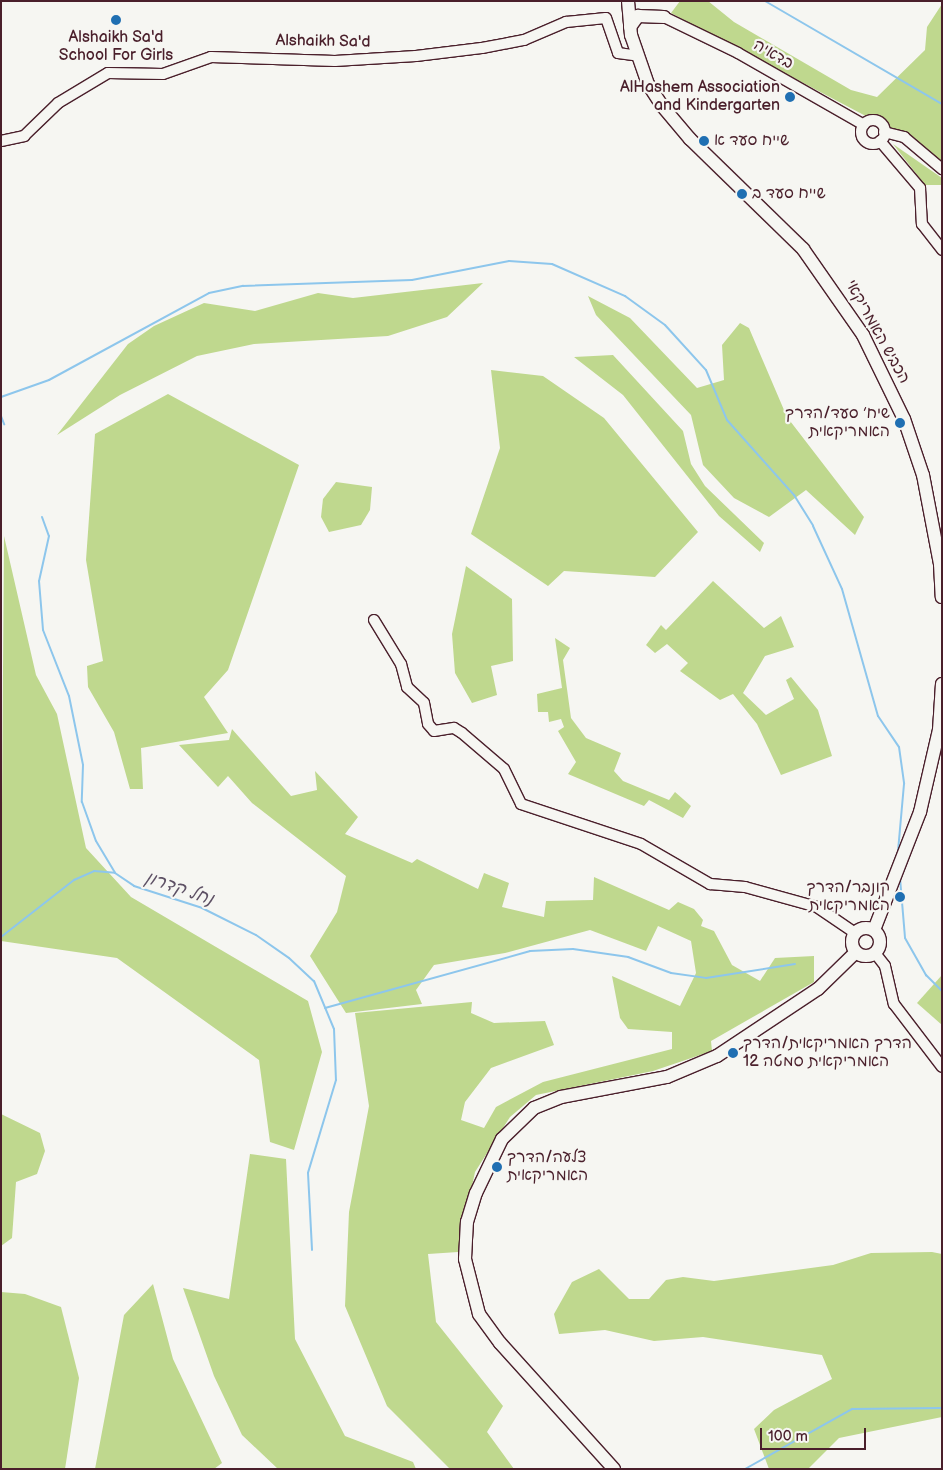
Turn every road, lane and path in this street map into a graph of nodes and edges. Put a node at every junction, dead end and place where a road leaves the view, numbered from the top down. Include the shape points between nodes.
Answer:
1 (632, 5) edge
2 (664, 17) junction
3 (630, 27) junction
4 (638, 56) junction
5 (864, 125) junction
6 (882, 137) junction
7 (1, 141) edge
8 (942, 168) edge
9 (942, 250) edge
10 (942, 597) edge
11 (374, 620) dead end
12 (942, 684) edge
13 (874, 930) junction
14 (855, 933) junction
15 (856, 952) junction
16 (876, 953) junction
17 (942, 1067) edge
18 (614, 1469) edge

1 - 2 main road
1 - 3 main road, הכביש האמריקאי
2 - 3 main road via 638,16
2 - 5 street, בדאיה via 738,53
3 - 4 main road, הכביש האמריקאי
4 - 7 street, Alshaikh Sa'd via 618,53 606,18 566,22 515,42 416,56 335,60 212,58 163,74 108,73 58,103 24,136
4 - 10 main road, הכביש האמריקאי via 648,84 673,120 803,249 863,335 904,418 923,475 940,564
5 - 6 street, בדאיה via 876,121
5 - 6 street via 863,140
6 - 8 street via 904,137
6 - 9 street via 920,188 922,224
11 - 14 street via 401,664 407,687 424,703 428,724 434,731 454,728 504,769 521,804 641,844 710,884 745,887 817,907
12 - 13 main road via 938,730 920,812
13 - 14 main road
13 - 16 main road via 880,941
14 - 15 main road via 852,945
15 - 16 main road via 868,956
15 - 18 main road via 818,989 717,1056 667,1077 561,1096 534,1108 502,1139 476,1193 467,1222 466,1259 479,1314 500,1343
16 - 17 street via 885,966 894,1004

